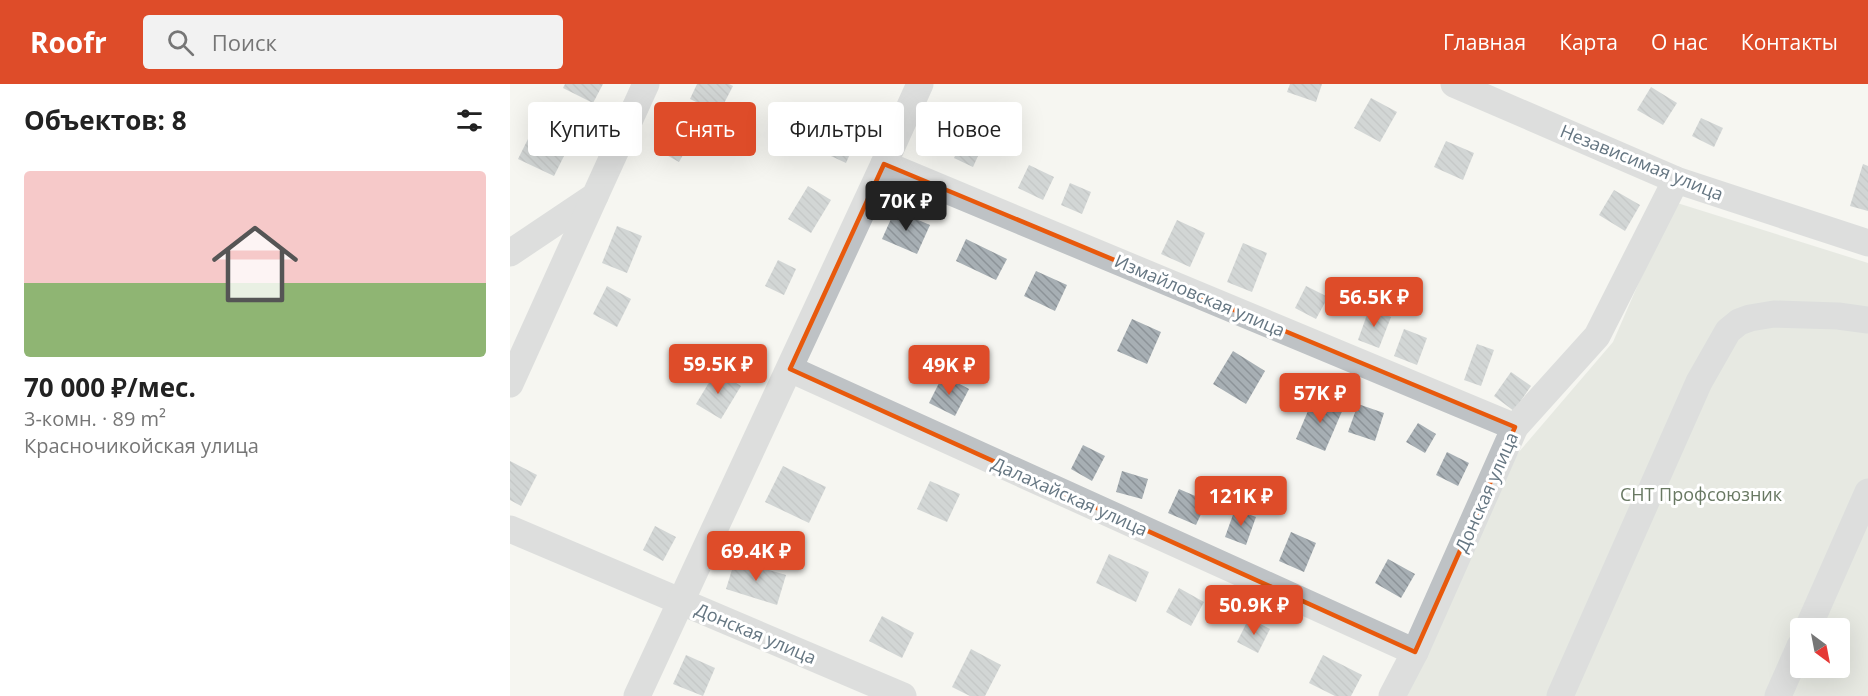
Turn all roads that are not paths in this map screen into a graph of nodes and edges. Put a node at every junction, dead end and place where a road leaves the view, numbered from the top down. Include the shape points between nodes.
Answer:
1 (646, 84) edge
2 (920, 84) edge
3 (1454, 84) edge
4 (884, 164) junction
5 (1676, 180) junction
6 (594, 196) junction
7 (1868, 243) edge
8 (510, 253) edge
9 (1868, 320) edge
10 (790, 369) junction
11 (510, 384) edge
12 (1515, 427) junction
13 (1868, 492) edge
14 (510, 529) edge
15 (681, 602) junction
16 (1812, 618) edge
17 (1415, 652) junction
18 (1790, 669) edge
19 (638, 696) edge
20 (903, 696) edge
21 (1392, 696) edge
22 (1560, 696) edge
23 (1778, 696) edge

1 - 6 street
2 - 4 street
3 - 5 street, Независимая улица
4 - 10 street
4 - 12 street, Измайловская улица
5 - 7 street, Независимая улица
5 - 12 street, Донская улица via 1597,336
6 - 8 street
6 - 11 street
9 - 22 street via 1774,314 1739,322 1728,331 1699,382
10 - 15 street
10 - 17 street, Далахайская улица
12 - 17 street, Донская улица
13 - 16 street
14 - 15 street, Донская улица
15 - 19 street
15 - 20 street, Донская улица
17 - 21 street, Донская улица
18 - 23 street

